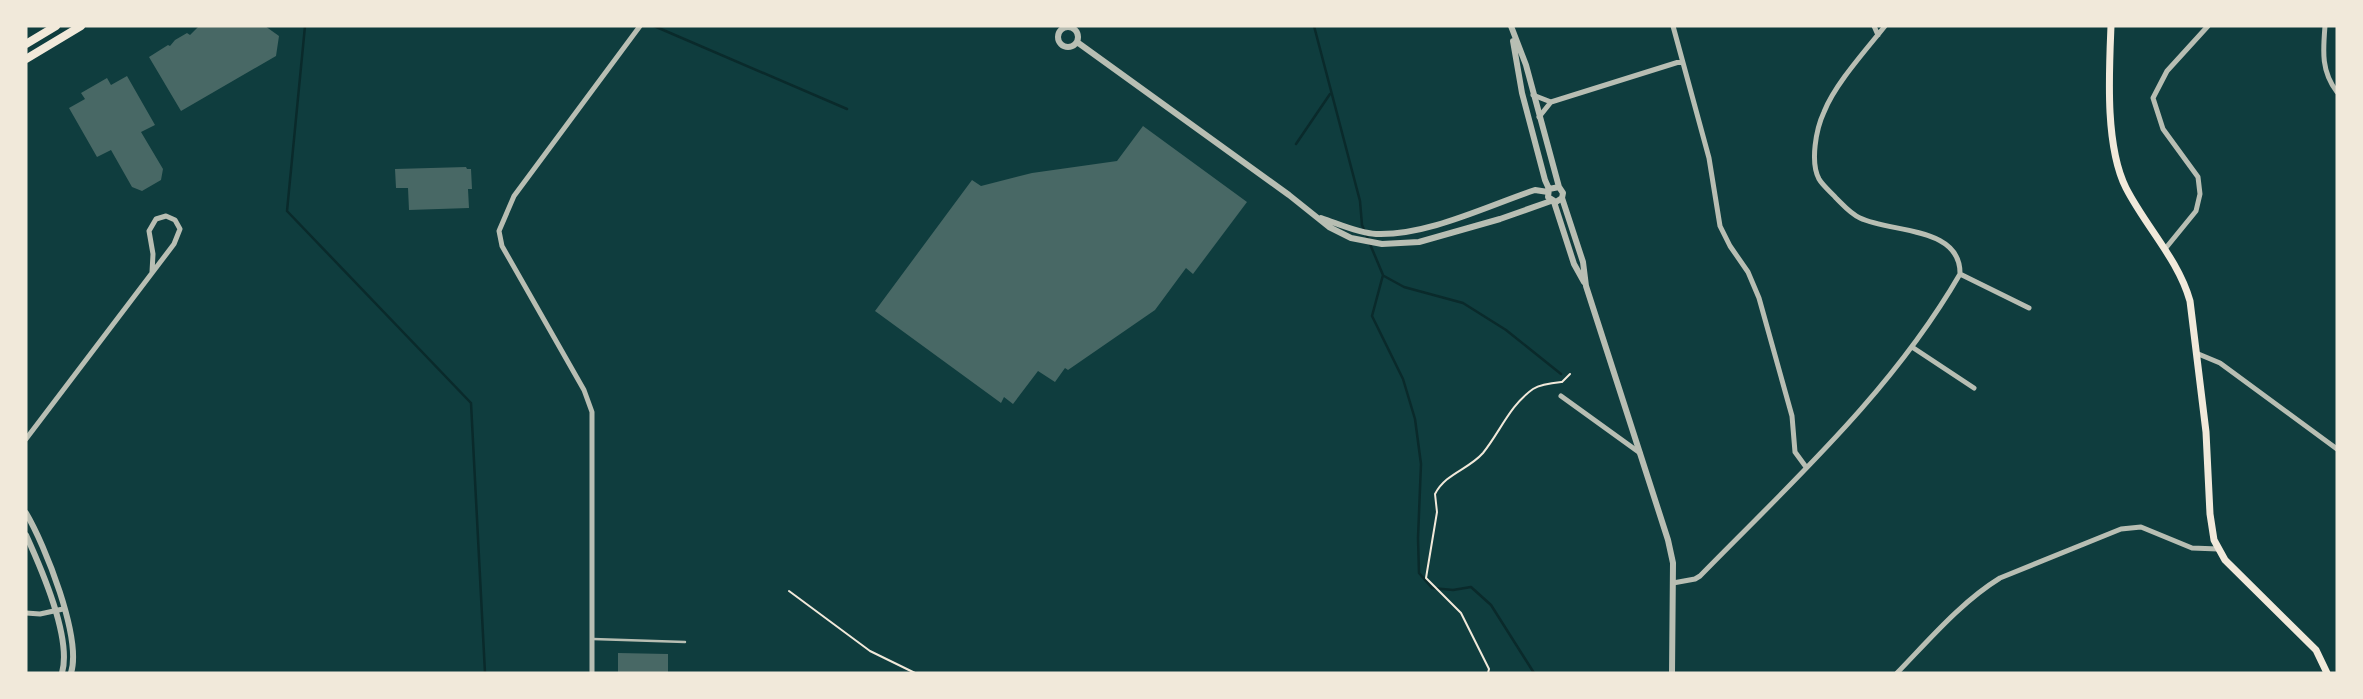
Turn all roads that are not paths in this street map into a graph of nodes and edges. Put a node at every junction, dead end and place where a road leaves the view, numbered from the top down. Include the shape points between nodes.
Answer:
1 (56, 26) edge
2 (81, 26) edge
3 (1511, 26) edge
4 (1673, 26) edge
5 (1874, 26) edge
6 (1885, 26) edge
7 (2111, 26) edge
8 (2208, 26) edge
9 (2325, 26) edge
10 (640, 27) edge
11 (1058, 28) edge
12 (1878, 35) junction
13 (1077, 42) junction
14 (26, 44) edge
15 (26, 59) edge
16 (1682, 61) junction
17 (2337, 92) edge
18 (1532, 94) junction
19 (1552, 102) junction
20 (1539, 117) junction
21 (1545, 180) junction
22 (1559, 187) junction
23 (1534, 190) junction
24 (1549, 191) junction
25 (1562, 198) junction
26 (1552, 201) junction
27 (1315, 216) junction
28 (2165, 249) junction
29 (152, 272) junction
30 (1960, 274) junction
31 (1586, 286) junction
32 (2029, 308) dead end
33 (1912, 347) junction
34 (2196, 353) junction
35 (1974, 388) dead end
36 (1561, 396) dead end
37 (26, 439) edge
38 (2337, 449) edge
39 (1642, 454) junction
40 (1806, 466) junction
41 (26, 513) edge
42 (26, 535) edge
43 (2218, 549) junction
44 (1673, 583) junction
45 (64, 609) junction
46 (54, 612) junction
47 (26, 613) edge
48 (592, 639) junction
49 (685, 642) dead end
50 (62, 673) edge
51 (71, 673) edge
52 (592, 673) edge
53 (1672, 673) edge
54 (1897, 673) edge
55 (2327, 673) edge

1 - 14 highway
2 - 15 highway
3 - 18 street via 1526,65
3 - 21 street via 1522,93
4 - 16 street
5 - 12 street
6 - 12 street
7 - 28 main road via 2111,100 2116,164
8 - 28 street via 2167,71 2153,98 2163,129 2198,177 2200,194 2196,211
9 - 17 street via 2322,53 2325,70
10 - 48 street via 514,196 499,231 502,246 584,390 592,412
11 - 13 street via 1072,28 1077,34
11 - 13 street via 1062,45 1070,47
12 - 30 street via 1824,110 1817,130 1819,179 1861,219 1945,243 1960,262
13 - 27 street
16 - 19 street
16 - 40 street via 1709,158 1720,226 1748,272 1759,298 1792,416 1795,452
18 - 19 street
18 - 20 street
19 - 20 street
20 - 22 street
21 - 23 street
21 - 24 street
22 - 24 street
22 - 25 street
23 - 24 street
23 - 27 street via 1416,229 1377,234
24 - 26 street
25 - 26 street
25 - 31 street via 1583,262
26 - 27 street via 1419,242 1382,244 1351,238
26 - 31 street via 1574,264
28 - 34 main road via 2185,282
29 - 29 street via 149,231 156,219 166,216 178,223 179,234
29 - 37 street
30 - 32 street
30 - 33 street
31 - 39 street
33 - 35 street
33 - 40 street via 1880,389
34 - 38 street via 2220,364
34 - 43 main road via 2206,432 2212,530
36 - 39 street
39 - 44 street via 1668,540
40 - 44 street via 1700,576
41 - 45 street via 44,549
42 - 46 street via 41,568
43 - 54 street via 2192,548 2141,527 2116,531 1987,586
43 - 55 main road via 2229,565 2308,640
44 - 53 street
45 - 46 street
45 - 51 street via 74,649
46 - 47 street
46 - 50 street via 64,643
48 - 49 lane
48 - 52 street

